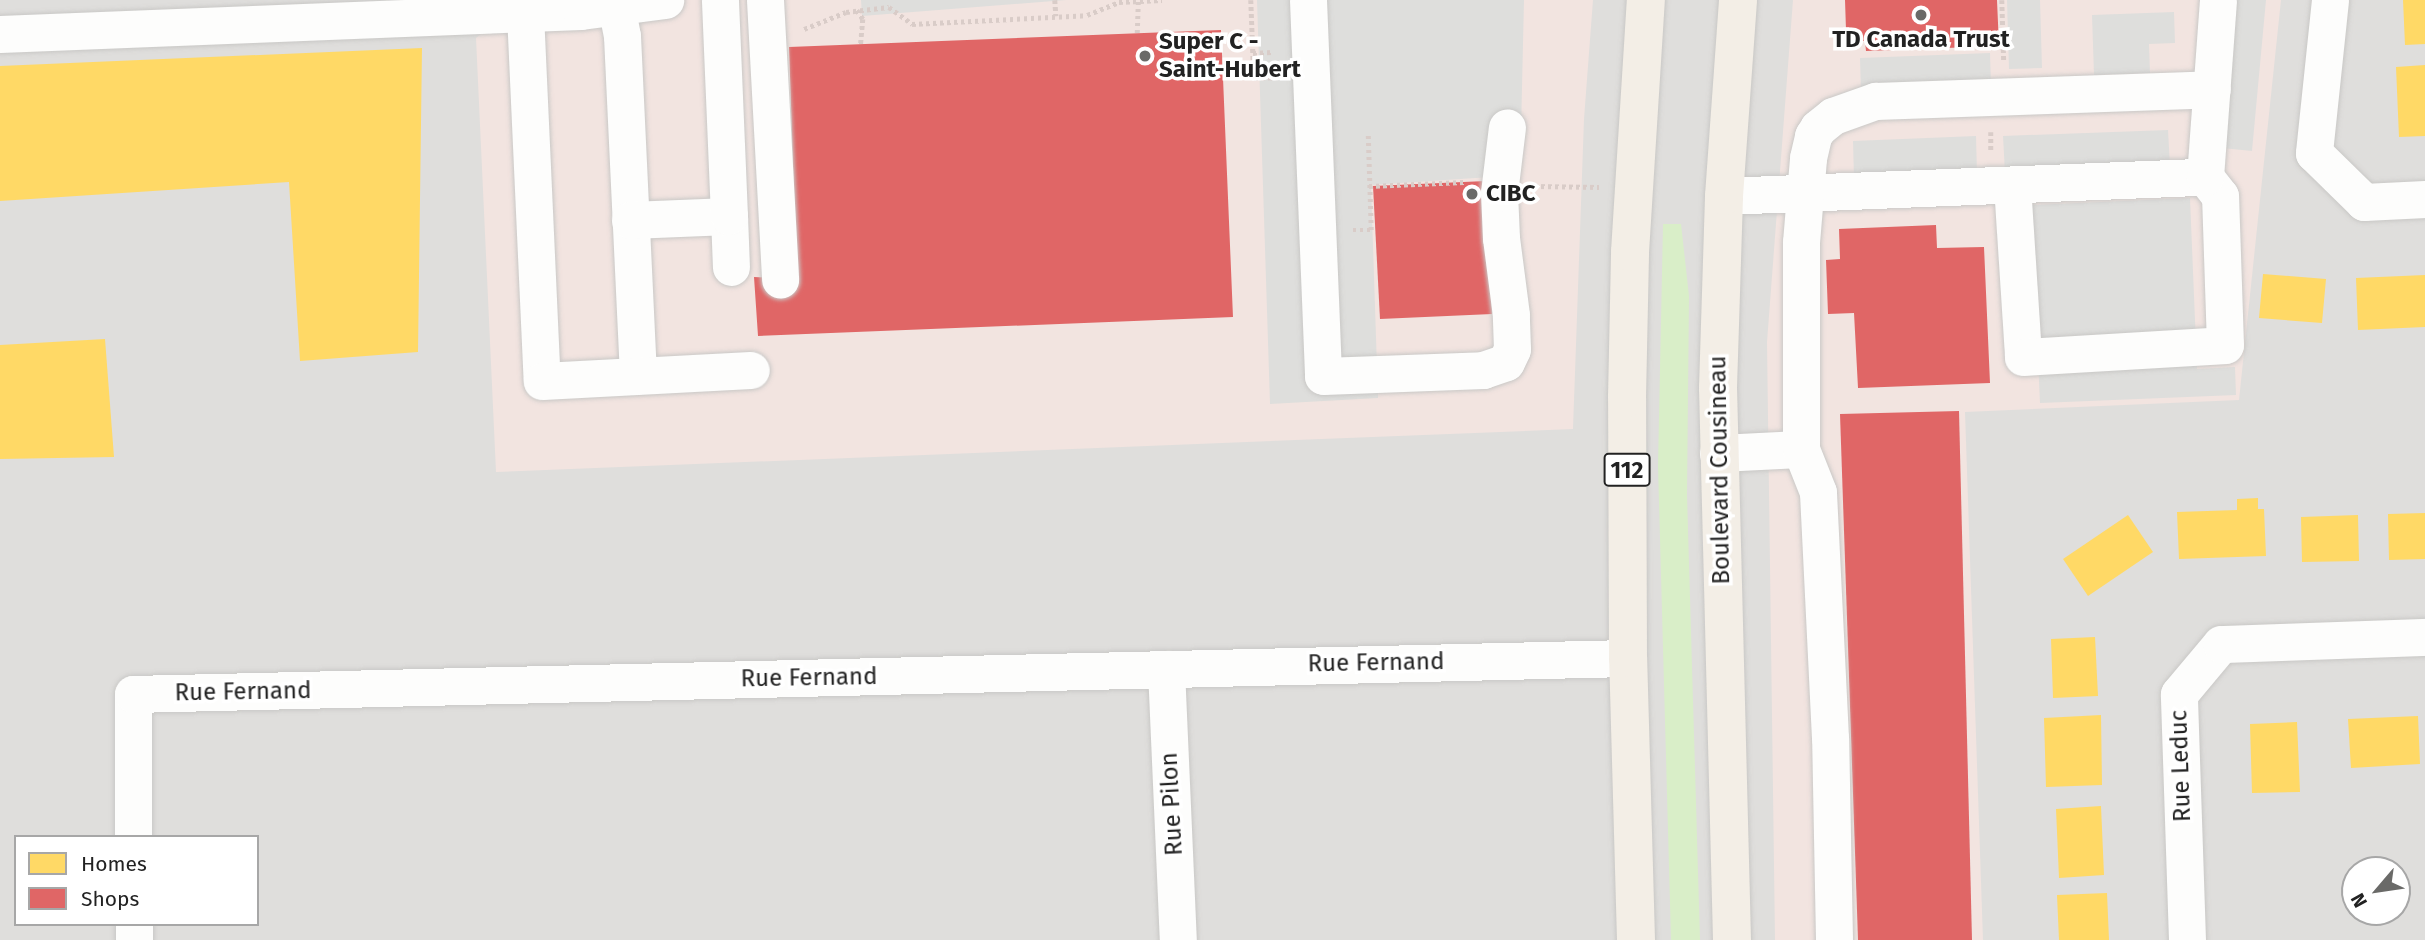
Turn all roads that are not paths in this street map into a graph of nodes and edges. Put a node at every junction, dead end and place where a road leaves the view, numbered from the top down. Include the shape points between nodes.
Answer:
1 (665, 0) edge
2 (720, 0) edge
3 (765, 0) edge
4 (1308, 0) edge
5 (1646, 0) edge
6 (1738, 0) edge
7 (2218, 0) edge
8 (2330, 0) edge
9 (616, 3) edge
10 (525, 13) junction
11 (0, 34) edge
12 (2212, 89) junction
13 (1507, 127) dead end
14 (2002, 173) junction
15 (2205, 177) junction
16 (1806, 192) junction
17 (1724, 196) junction
18 (2425, 200) edge
19 (729, 216) junction
20 (631, 220) junction
21 (731, 267) dead end
22 (780, 280) dead end
23 (751, 370) dead end
24 (638, 376) junction
25 (1801, 449) junction
26 (1718, 453) junction
27 (2425, 636) edge
28 (1628, 658) junction
29 (1166, 669) junction
30 (133, 835) edge
31 (1178, 940) edge
32 (1636, 940) edge
33 (1731, 940) edge
34 (1826, 940) edge
35 (2187, 940) edge

1 - 9 street
2 - 19 street
3 - 22 street
4 - 13 street via 1323,376 1502,366 1512,348 1499,218
5 - 28 main road, 112 via 1630,252
6 - 17 main road, Boulevard Cousineau
7 - 12 street
8 - 18 street via 2314,153 2364,202
9 - 10 street
9 - 20 street via 622,36
10 - 11 street
10 - 24 street via 542,381
12 - 15 street
12 - 16 street via 1875,101 1833,116 1818,128 1808,158
14 - 15 street
14 - 15 street via 2023,357 2225,345 2220,195
14 - 16 street
16 - 17 street
16 - 25 street via 1801,242
17 - 26 main road, Boulevard Cousineau
19 - 20 street
19 - 21 street
20 - 24 street
23 - 24 street
25 - 26 street
25 - 34 street via 1818,492 1830,738
26 - 33 main road, Boulevard Cousineau
27 - 35 street, Rue Leduc via 2221,644 2179,694
28 - 29 street, Rue Fernand
28 - 32 main road, 112
29 - 30 street, Rue Fernand via 133,694
29 - 31 street, Rue Pilon

